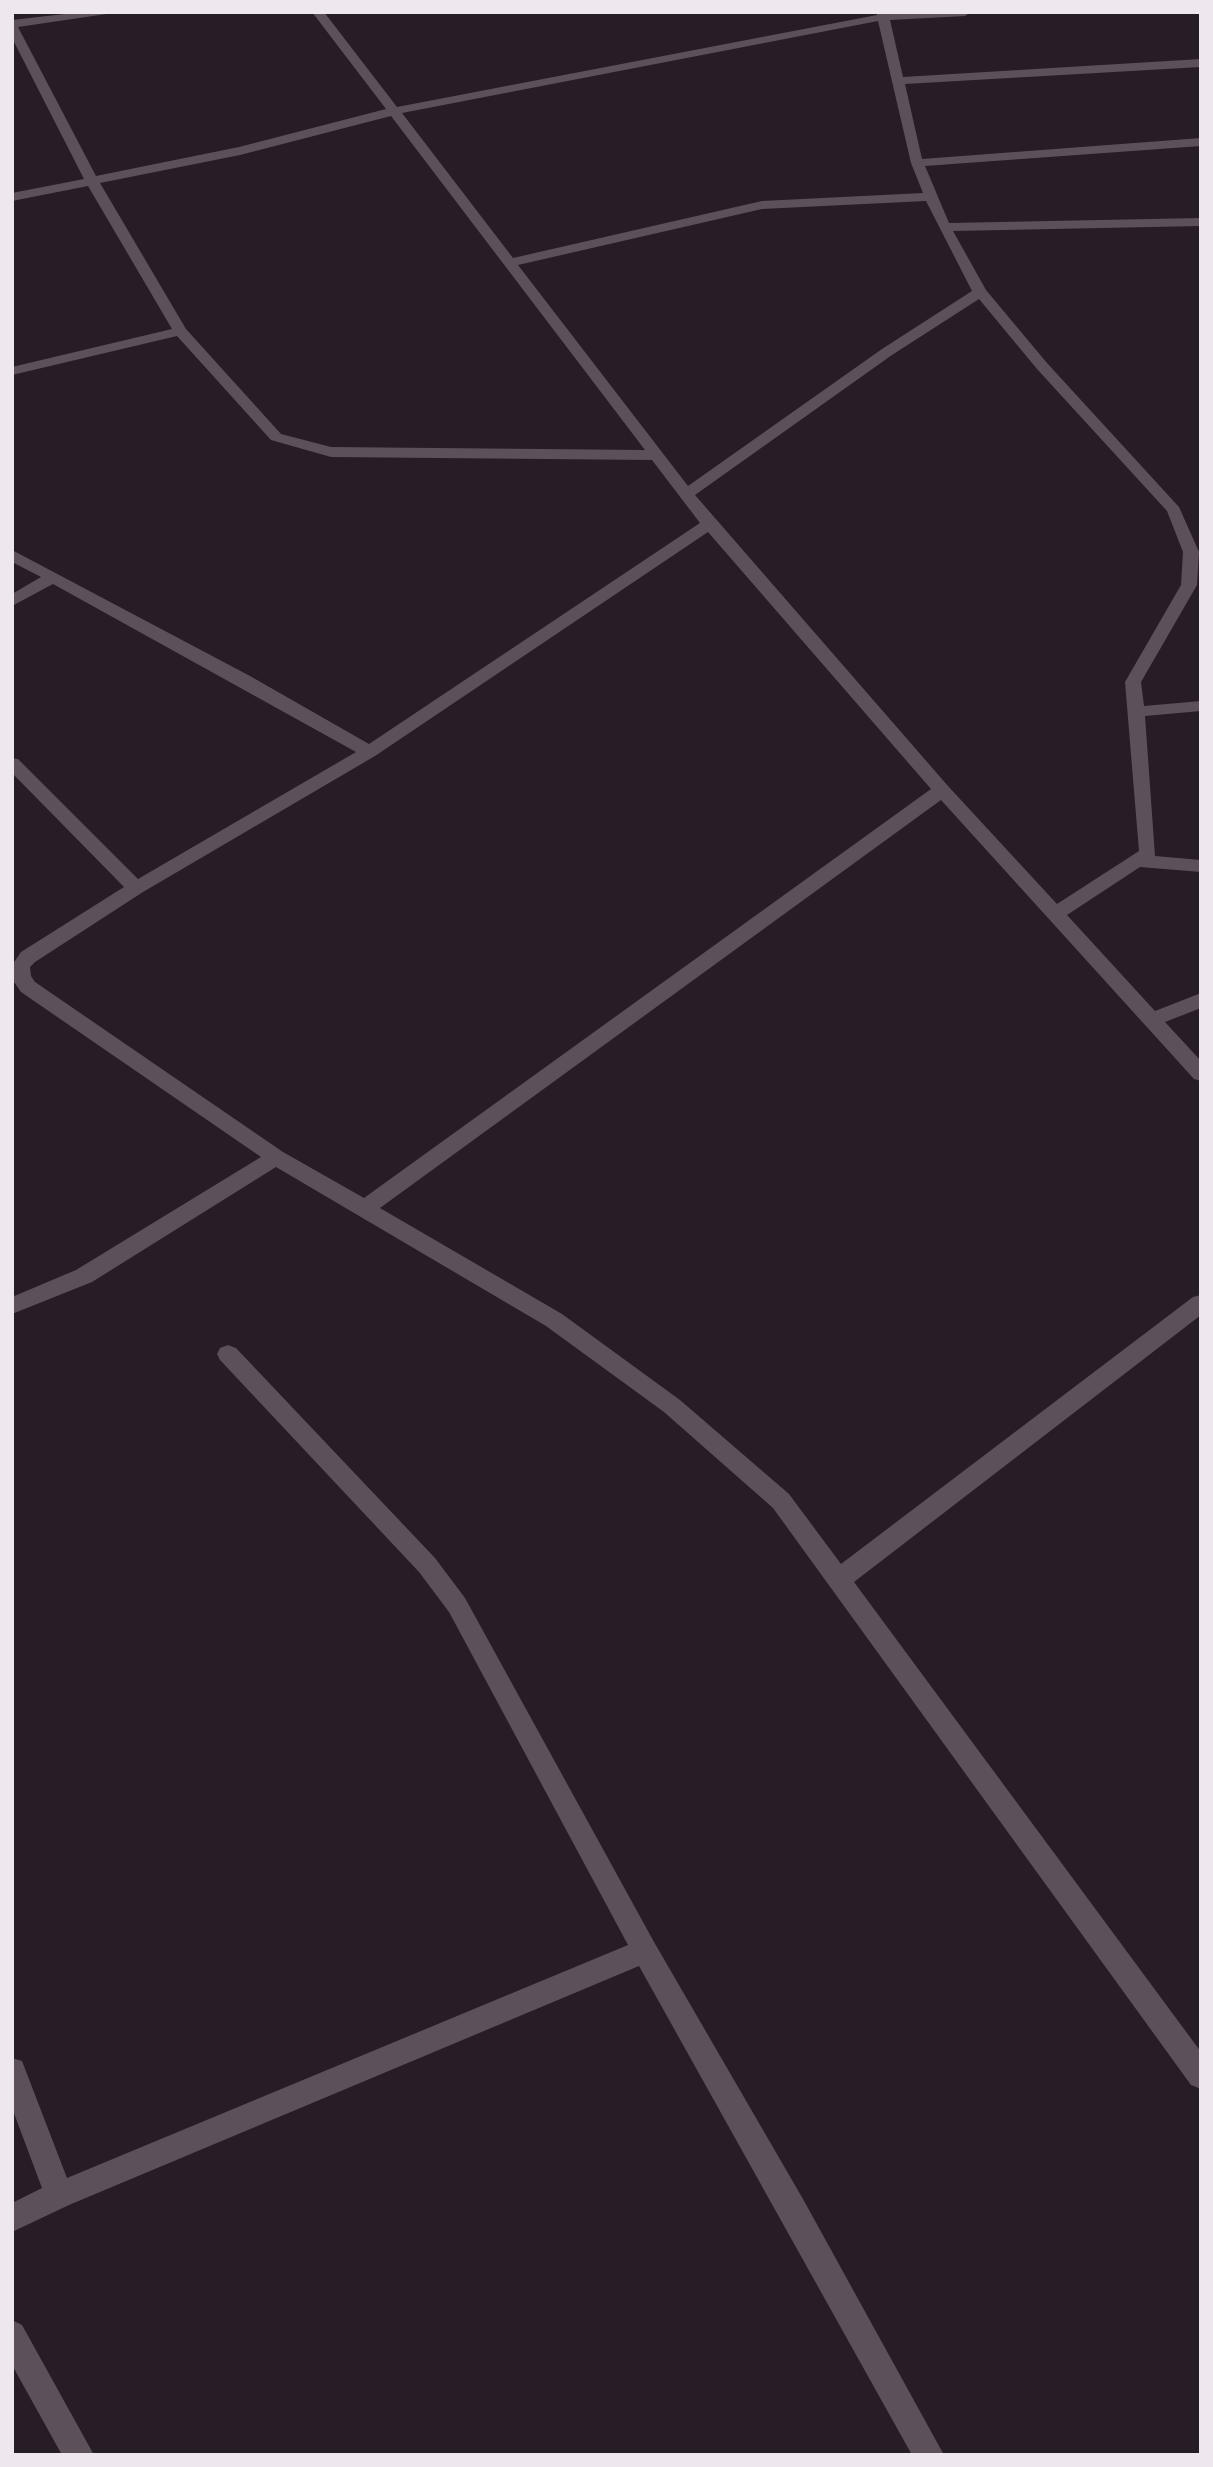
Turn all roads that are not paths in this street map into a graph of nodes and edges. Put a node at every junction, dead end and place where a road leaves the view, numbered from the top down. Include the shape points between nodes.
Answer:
1 (114, 12) edge
2 (318, 12) edge
3 (965, 12) edge
4 (883, 15) edge
5 (12, 25) edge
6 (20, 60) edge
7 (1201, 63) edge
8 (897, 81) junction
9 (394, 111) junction
10 (1201, 142) edge
11 (917, 163) junction
12 (91, 179) junction
13 (12, 197) edge
14 (931, 197) junction
15 (1201, 222) edge
16 (944, 228) junction
17 (510, 263) junction
18 (980, 292) junction
19 (180, 331) junction
20 (12, 372) edge
21 (656, 455) junction
22 (687, 493) junction
23 (709, 524) junction
24 (12, 555) edge
25 (1195, 570) edge
26 (52, 578) junction
27 (12, 601) edge
28 (1201, 706) edge
29 (1133, 712) junction
30 (369, 752) junction
31 (12, 763) edge
32 (942, 790) junction
33 (1140, 861) junction
34 (1201, 866) edge
35 (136, 888) junction
36 (1054, 915) junction
37 (1201, 1000) edge
38 (1152, 1020) junction
39 (1201, 1074) edge
40 (276, 1157) junction
41 (364, 1209) junction
42 (1201, 1303) edge
43 (12, 1306) edge
44 (228, 1354) dead end
45 (838, 1580) junction
46 (645, 1951) junction
47 (12, 2071) edge
48 (1201, 2075) edge
49 (59, 2195) junction
50 (12, 2218) edge
51 (12, 2335) edge
52 (79, 2455) edge
53 (929, 2455) edge

1 - 5 street
2 - 9 street
3 - 4 street
4 - 8 street
4 - 9 street
5 - 6 street
6 - 12 street
7 - 8 street
8 - 11 street
9 - 12 street via 240,151
9 - 17 street
10 - 11 street
11 - 14 street
12 - 13 street
12 - 19 street
14 - 16 street
14 - 17 street via 762,205
15 - 16 street
16 - 18 street
17 - 21 street
18 - 22 street
18 - 25 street via 1174,510
19 - 20 street
19 - 21 street via 276,437 301,446 331,452
21 - 22 street
22 - 23 street
23 - 30 street
23 - 32 street
24 - 26 street
25 - 29 street via 1138,669
26 - 27 street
26 - 30 street
28 - 29 street
29 - 33 street via 1148,849
30 - 35 street
31 - 35 street
32 - 36 street
32 - 41 street
33 - 34 street
33 - 36 street
35 - 40 street via 28,957 21,966 21,978 28,988
36 - 38 street
37 - 38 street
38 - 39 street
40 - 41 street
40 - 43 street via 84,1276
41 - 45 street via 554,1320 672,1406 781,1501
42 - 45 street
44 - 46 street via 443,1584
45 - 48 street
46 - 49 street
46 - 53 street
47 - 49 street
49 - 50 street
51 - 52 street

